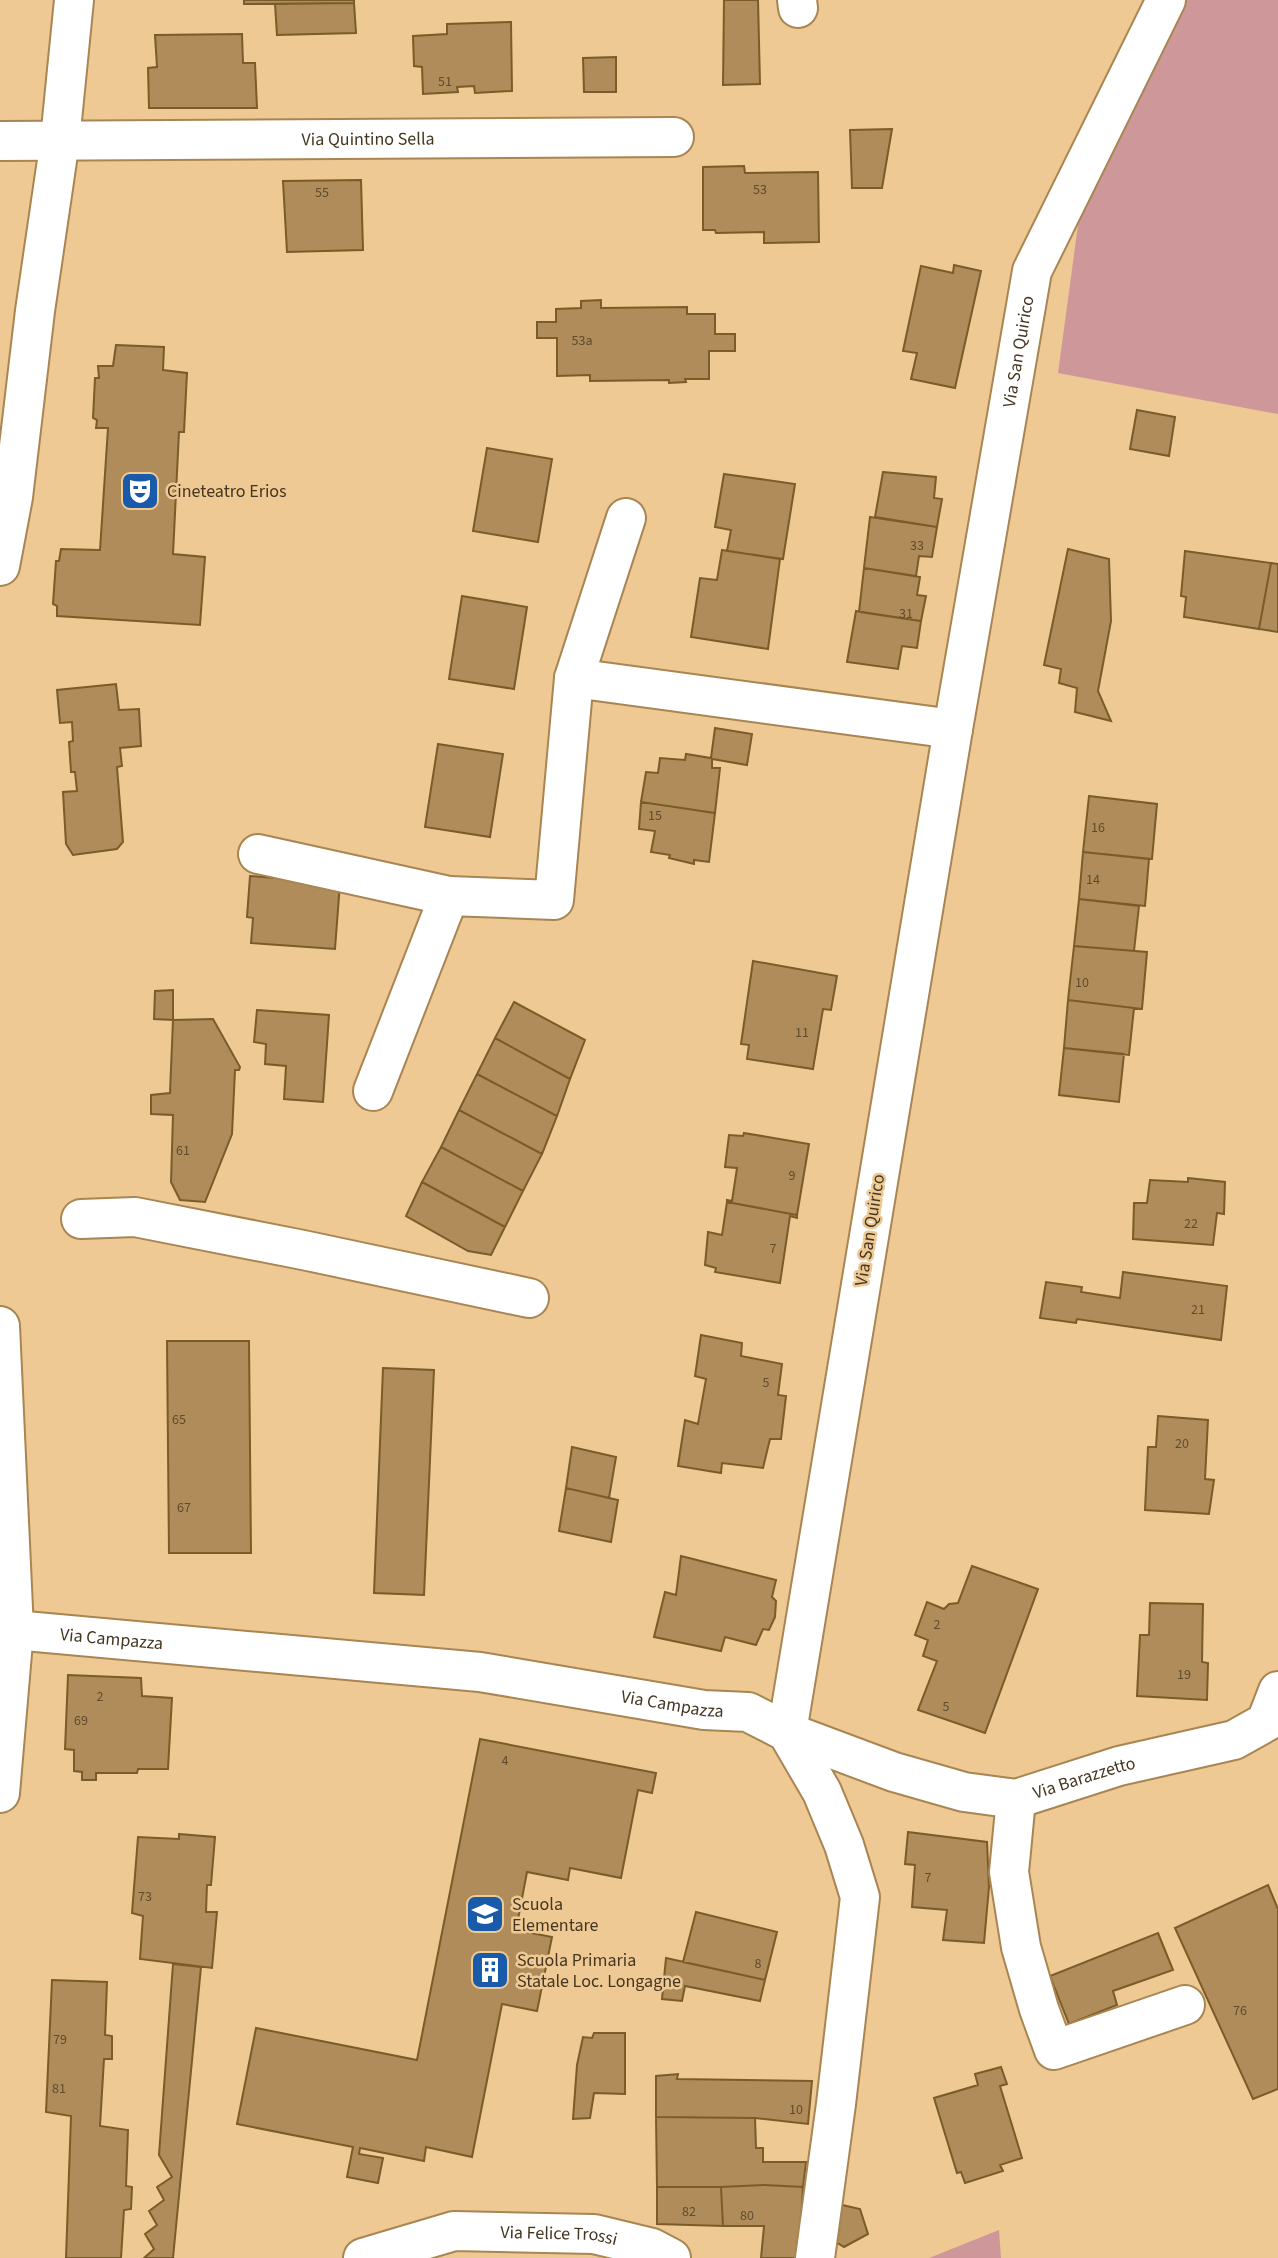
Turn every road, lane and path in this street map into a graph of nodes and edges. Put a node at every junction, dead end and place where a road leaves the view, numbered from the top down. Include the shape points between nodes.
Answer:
1 (74, 0) edge
2 (1166, 0) edge
3 (674, 137) dead end
4 (60, 140) junction
5 (0, 141) edge
6 (626, 518) dead end
7 (0, 566) edge
8 (574, 678) junction
9 (953, 729) junction
10 (258, 854) dead end
11 (449, 896) junction
12 (373, 1091) dead end
13 (81, 1219) dead end
14 (529, 1298) dead end
15 (0, 1326) edge
16 (14, 1630) junction
17 (1278, 1690) edge
18 (787, 1732) junction
19 (0, 1793) edge
20 (1016, 1799) junction
21 (1185, 2005) dead end
22 (489, 2245) edge
23 (363, 2258) edge
24 (671, 2258) edge
25 (815, 2258) edge

1 - 4 street
2 - 9 street, Via San Quirico via 1031,271
3 - 4 street, Via Quintino Sella
4 - 5 street, Via Quintino Sella
4 - 7 street
6 - 8 street
8 - 9 street
8 - 11 street via 554,900
9 - 18 street, Via San Quirico
10 - 11 street
11 - 12 street
13 - 14 street via 135,1217
15 - 16 street
16 - 18 street, Via Campazza via 480,1672 704,1710 748,1712
16 - 19 street
17 - 20 street, Via Barazzetto via 1266,1722 1234,1740 1119,1766
18 - 20 street, Via Barazzetto via 894,1772 964,1792
18 - 25 street via 822,1793 845,1845 860,1897
20 - 21 street via 1009,1872 1021,1947 1055,2050
22 - 23 street, Via Felice Trossi via 454,2231
22 - 24 street, Via Felice Trossi via 594,2234 652,2248

